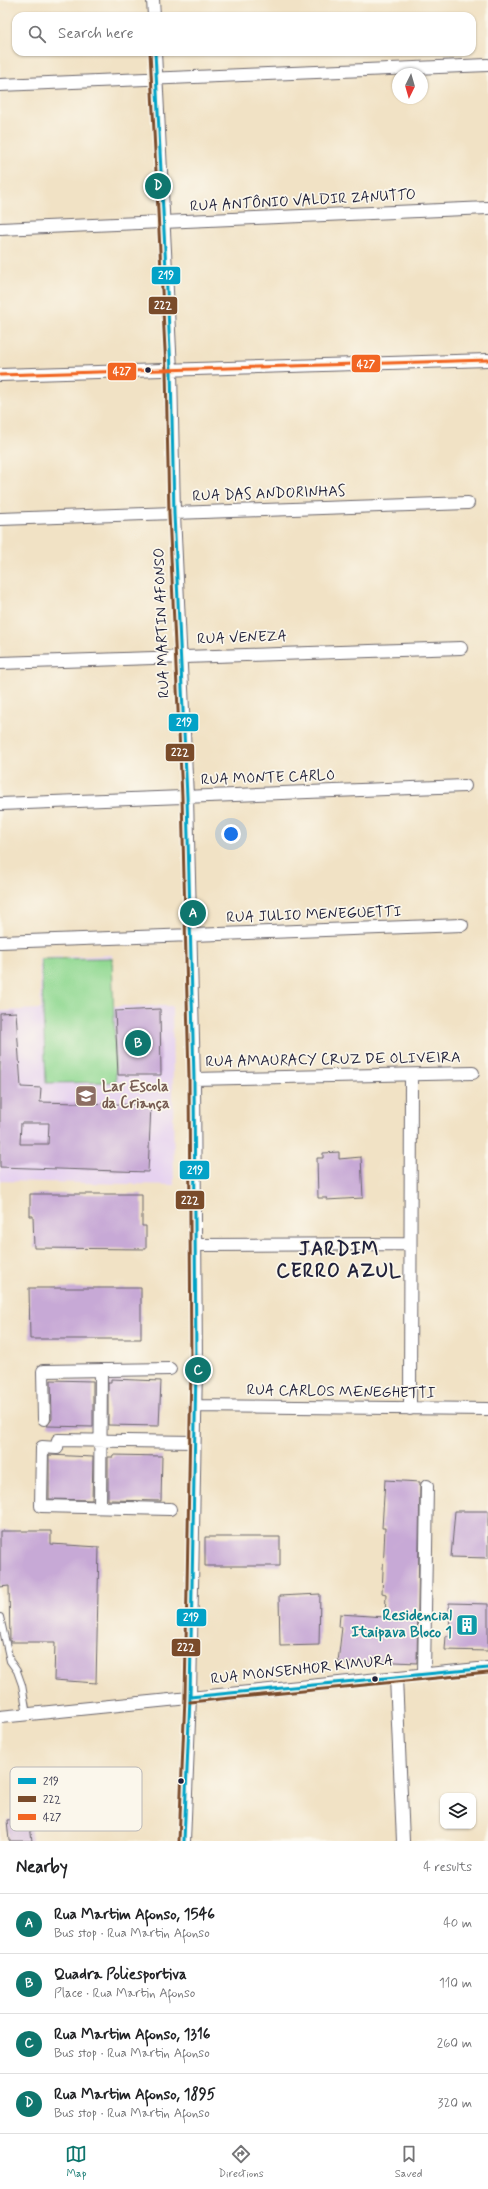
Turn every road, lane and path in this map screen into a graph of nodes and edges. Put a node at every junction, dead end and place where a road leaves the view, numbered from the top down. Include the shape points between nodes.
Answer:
1 (153, 0) edge
2 (154, 12) edge
3 (155, 56) edge
4 (488, 65) edge
5 (156, 79) junction
6 (0, 85) edge
7 (488, 208) edge
8 (163, 224) junction
9 (0, 229) edge
10 (488, 360) edge
11 (171, 370) junction
12 (0, 375) edge
13 (468, 503) dead end
14 (174, 514) junction
15 (0, 519) edge
16 (461, 648) dead end
17 (180, 656) junction
18 (0, 663) edge
19 (465, 786) dead end
20 (187, 797) junction
21 (0, 804) edge
22 (462, 925) dead end
23 (191, 936) junction
24 (0, 942) edge
25 (473, 1073) dead end
26 (411, 1074) junction
27 (194, 1079) junction
28 (410, 1244) junction
29 (195, 1245) junction
30 (170, 1369) dead end
31 (101, 1370) junction
32 (194, 1406) junction
33 (410, 1409) junction
34 (488, 1409) edge
35 (44, 1419) dead end
36 (100, 1441) junction
37 (194, 1442) junction
38 (428, 1486) dead end
39 (100, 1507) junction
40 (170, 1509) dead end
41 (0, 1617) edge
42 (488, 1668) edge
43 (424, 1674) junction
44 (396, 1677) junction
45 (190, 1697) junction
46 (27, 1714) junction
47 (0, 1718) edge
48 (184, 1841) edge
49 (403, 1841) edge

1 - 2 street
3 - 5 street, RUA MARTIN AFONSO
4 - 5 street
5 - 6 street
5 - 8 street, RUA MARTIN AFONSO
7 - 8 street, RUA ANTÔNIO VALDIR ZANUTTO
8 - 9 street, RUA ANTÔNIO VALDIR ZANUTTO
8 - 11 street, RUA MARTIN AFONSO
10 - 11 street
11 - 12 street
11 - 14 street, RUA MARTIN AFONSO
13 - 14 street, RUA DAS ANDORINHAS
14 - 15 street, RUA DAS ANDORINHAS
14 - 17 street, RUA MARTIN AFONSO
16 - 17 street, RUA VENEZA
17 - 18 street, RUA VENEZA
17 - 20 street, RUA MARTIN AFONSO
19 - 20 street, RUA MONTE CARLO
20 - 21 street, RUA MONTE CARLO
20 - 23 street, RUA MARTIN AFONSO
22 - 23 street, RUA JULIO MENEGUETTI
23 - 24 street, RUA JULIO MENEGUETTI
23 - 27 street, RUA MARTIN AFONSO
25 - 26 street, RUA AMAURACY CRUZ DE OLIVEIRA
26 - 27 street, RUA AMAURACY CRUZ DE OLIVEIRA
26 - 28 street
27 - 29 street, RUA MARTIN AFONSO
28 - 29 street
28 - 33 street
29 - 32 street, RUA MARTIN AFONSO
30 - 31 street
31 - 35 street via 43,1371
31 - 36 street
32 - 33 street, RUA CARLOS MENEGHETTI
32 - 37 street, RUA MARTIN AFONSO
33 - 34 street, RUA CARLOS MENEGHETTI
36 - 37 street
36 - 39 street
36 - 39 street via 58,1440 57,1448 42,1447 41,1506
37 - 45 street, RUA MARTIN AFONSO
38 - 43 street
39 - 40 street
41 - 46 lane via 10,1660 22,1684
42 - 43 street, RUA MONSENHOR KIMURA
43 - 44 street, RUA MONSENHOR KIMURA
44 - 45 street, RUA MONSENHOR KIMURA
44 - 49 street
45 - 46 street, RUA MONSENHOR KIMURA
45 - 48 street, RUA MARTIN AFONSO
46 - 47 street, RUA MONSENHOR KIMURA

